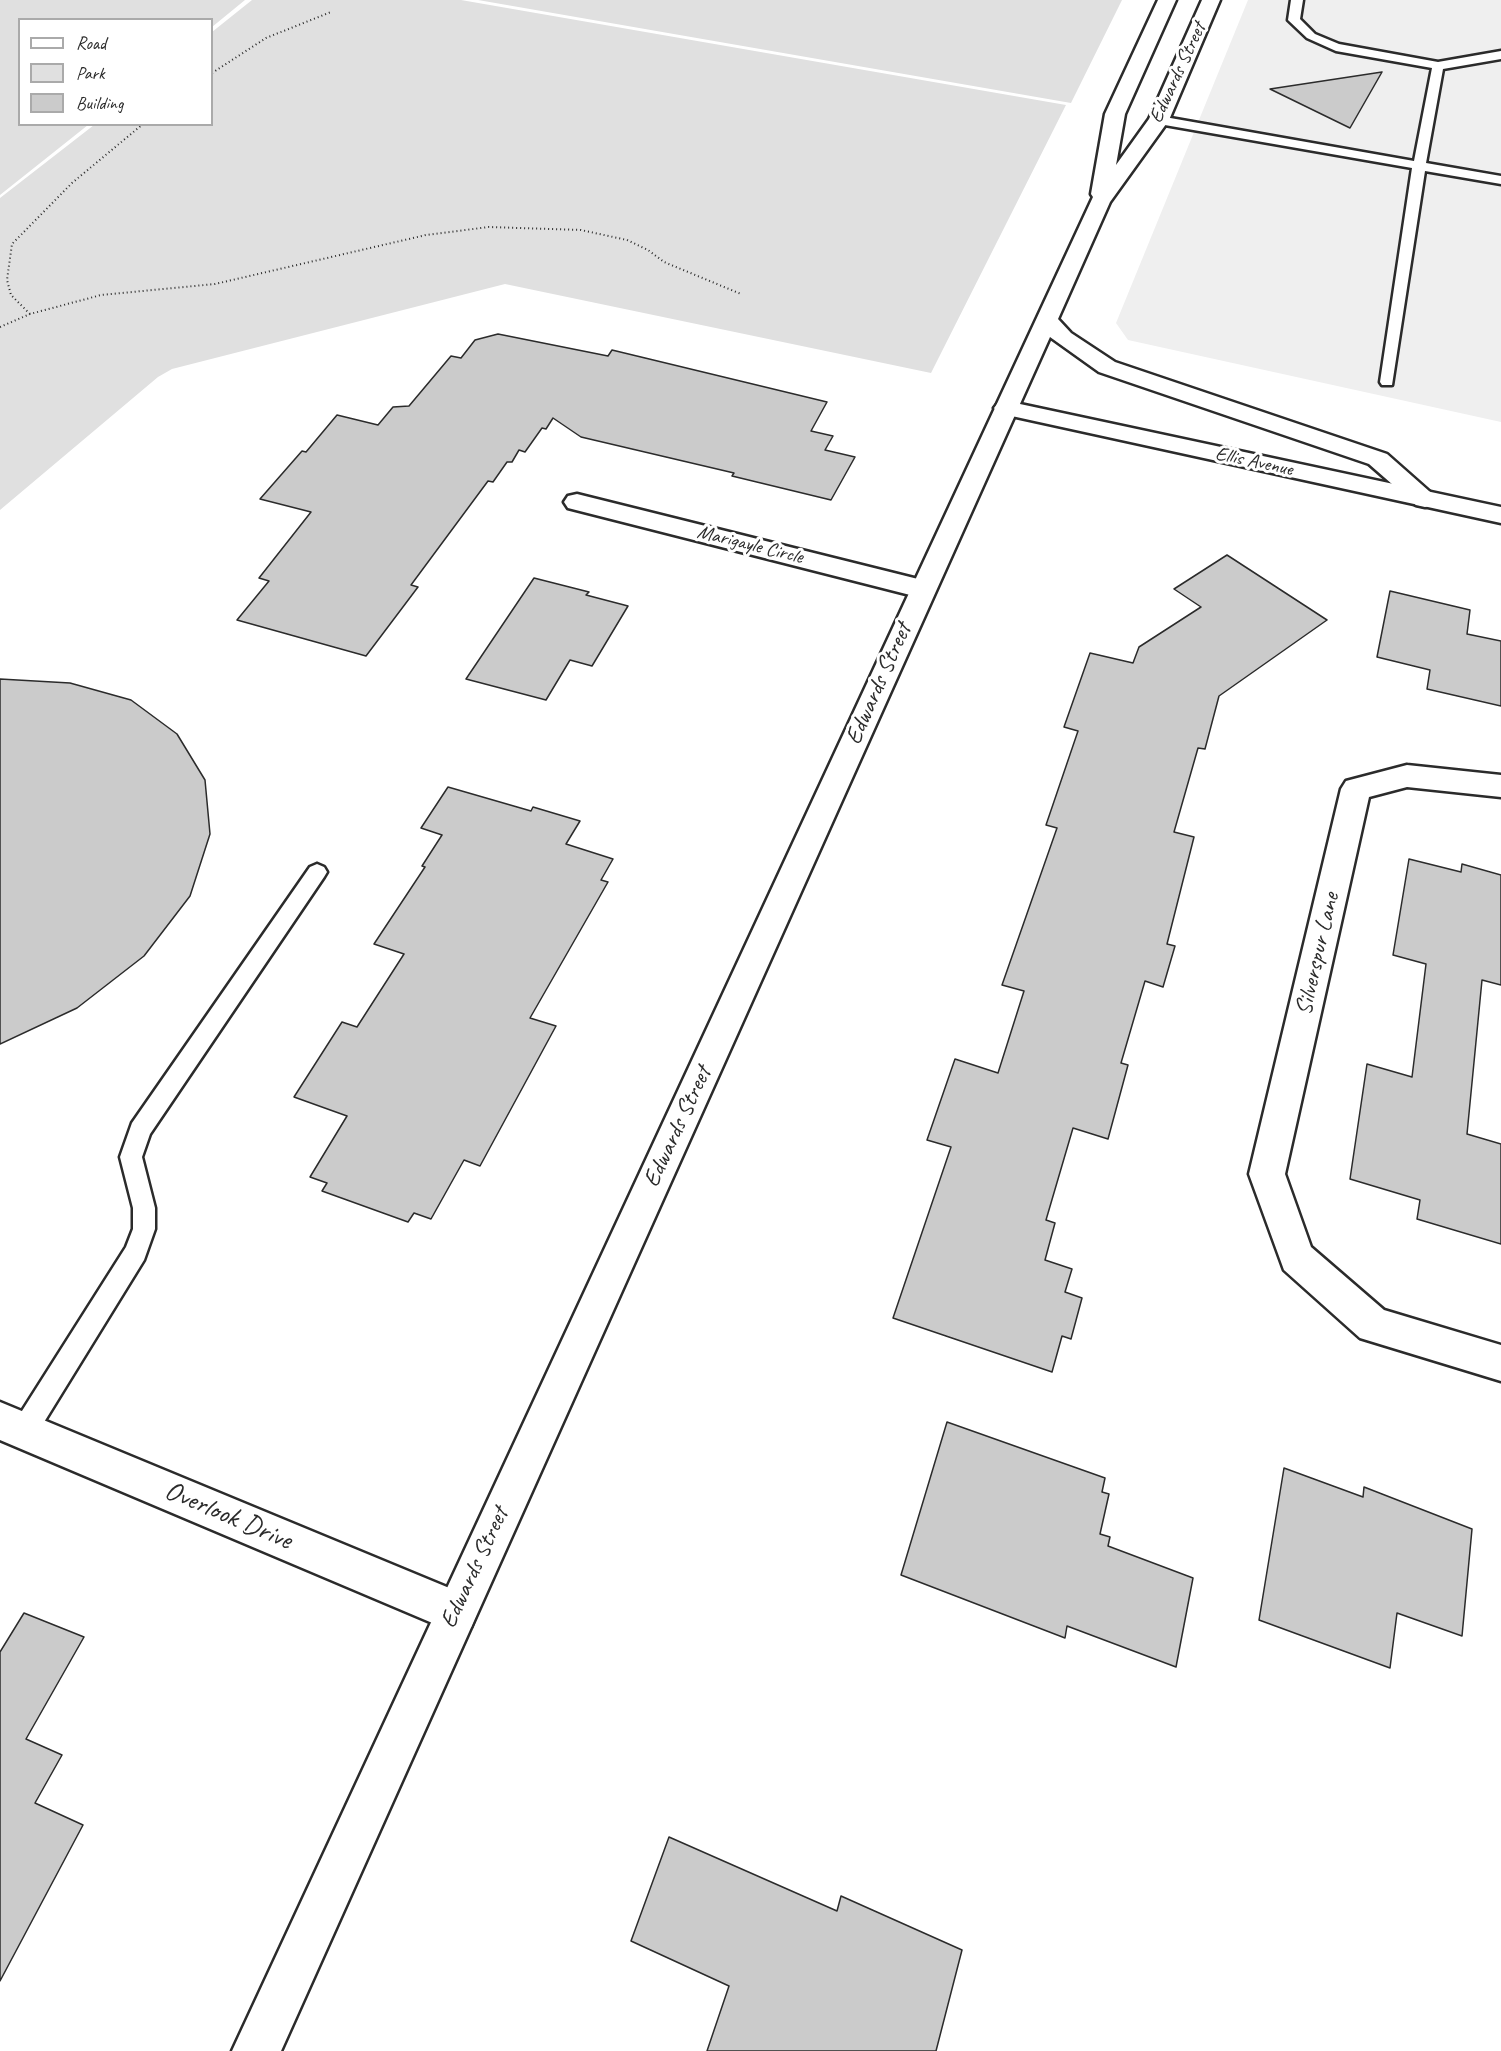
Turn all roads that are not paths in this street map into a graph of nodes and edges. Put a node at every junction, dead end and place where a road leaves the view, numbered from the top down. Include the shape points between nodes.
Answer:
1 (1167, 0) edge
2 (1211, 0) edge
3 (1297, 0) edge
4 (1501, 55) edge
5 (1438, 66) junction
6 (1159, 120) junction
7 (1419, 166) junction
8 (1501, 180) edge
9 (1100, 202) junction
10 (1047, 320) junction
11 (1387, 382) dead end
12 (1006, 408) junction
13 (1425, 499) junction
14 (577, 502) dead end
15 (1501, 515) edge
16 (922, 589) junction
17 (1501, 786) edge
18 (317, 872) dead end
19 (1501, 1363) edge
20 (12, 1426) edge
21 (456, 1612) junction
22 (256, 2051) edge

1 - 9 main road, Edwards Street via 1115,114
2 - 6 main road, Edwards Street
3 - 5 lane via 1294,20 1311,36 1336,47
4 - 5 lane
5 - 7 lane
6 - 7 lane
6 - 9 main road, Edwards Street
7 - 8 lane
7 - 11 lane
9 - 10 main road, Edwards Street
10 - 12 main road, Edwards Street
10 - 13 main road via 1063,338 1107,367 1378,459
12 - 13 main road, Ellis Avenue
12 - 16 main road, Edwards Street
13 - 15 main road, Ellis Avenue
14 - 16 main road, Marigayle Circle
16 - 21 main road, Edwards Street
17 - 19 main road, Silverspur Lane via 1407,776 1356,789 1267,1174 1297,1258 1373,1325
18 - 20 lane via 140,1130 131,1157 144,1208 144,1229 136,1252
20 - 21 main road, Overlook Drive
21 - 22 main road, Edwards Street

